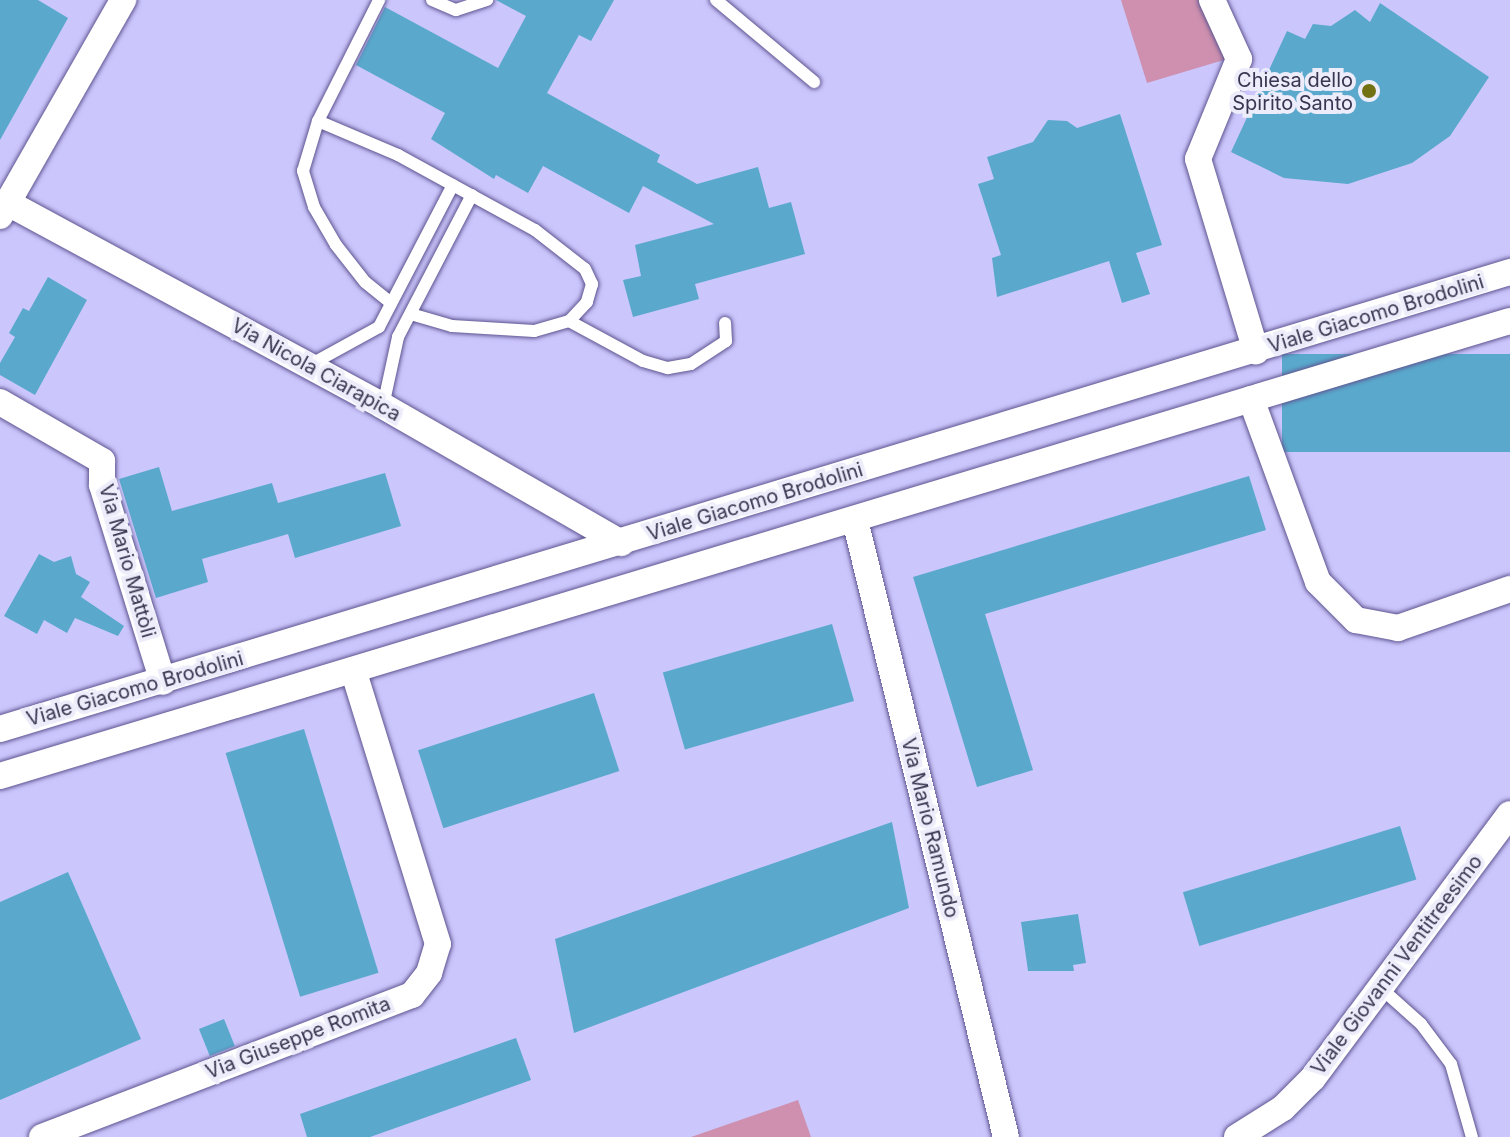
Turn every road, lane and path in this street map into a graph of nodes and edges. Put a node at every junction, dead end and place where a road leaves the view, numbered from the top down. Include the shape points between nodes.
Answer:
1 (123, 0) edge
2 (379, 0) edge
3 (432, 0) edge
4 (487, 0) edge
5 (716, 0) edge
6 (1212, 0) edge
7 (814, 82) dead end
8 (318, 121) junction
9 (453, 185) junction
10 (472, 195) junction
11 (4, 209) edge
12 (1510, 272) edge
13 (391, 303) junction
14 (411, 314) junction
15 (569, 321) junction
16 (1510, 321) edge
17 (725, 323) dead end
18 (1256, 351) junction
19 (308, 366) junction
20 (1251, 399) junction
21 (0, 402) edge
22 (383, 406) junction
23 (855, 520) junction
24 (621, 543) junction
25 (1510, 589) edge
26 (353, 670) junction
27 (163, 682) junction
28 (0, 729) edge
29 (0, 776) edge
30 (1510, 814) edge
31 (1383, 990) junction
32 (42, 1137) edge
33 (1006, 1137) edge
34 (1237, 1137) edge
35 (1472, 1137) edge

1 - 11 street
2 - 8 lane
3 - 4 lane via 456,10
5 - 7 lane
6 - 18 street via 1239,59 1198,159
8 - 9 lane
8 - 13 lane via 303,171 314,207 356,270
9 - 10 lane
9 - 13 lane
10 - 14 lane
10 - 15 lane via 535,230 585,269 592,284 587,302
11 - 19 street, Via Nicola Ciarapica
12 - 18 street, Viale Giacomo Brodolini
13 - 19 lane via 379,327
14 - 15 lane via 501,332
14 - 22 lane via 398,337
15 - 17 lane via 643,361 668,368 691,364 726,341
16 - 20 street
18 - 24 street, Viale Giacomo Brodolini
19 - 22 street, Via Nicola Ciarapica
20 - 23 street
20 - 25 street via 1318,582 1356,620 1398,628
21 - 27 street, Via Mario Mattòli via 102,461 102,485
22 - 24 street, Via Nicola Ciarapica
23 - 26 street
23 - 33 street, Via Mario Ramundo
24 - 27 street, Viale Giacomo Brodolini
26 - 29 street
26 - 32 street, Via Giuseppe Romita via 438,944 429,973 412,995
27 - 28 street, Viale Giacomo Brodolini
30 - 31 street, Viale Giovanni Ventitreesimo
31 - 34 street, Viale Giovanni Ventitreesimo via 1313,1078 1283,1108
31 - 35 lane via 1421,1024 1451,1064

